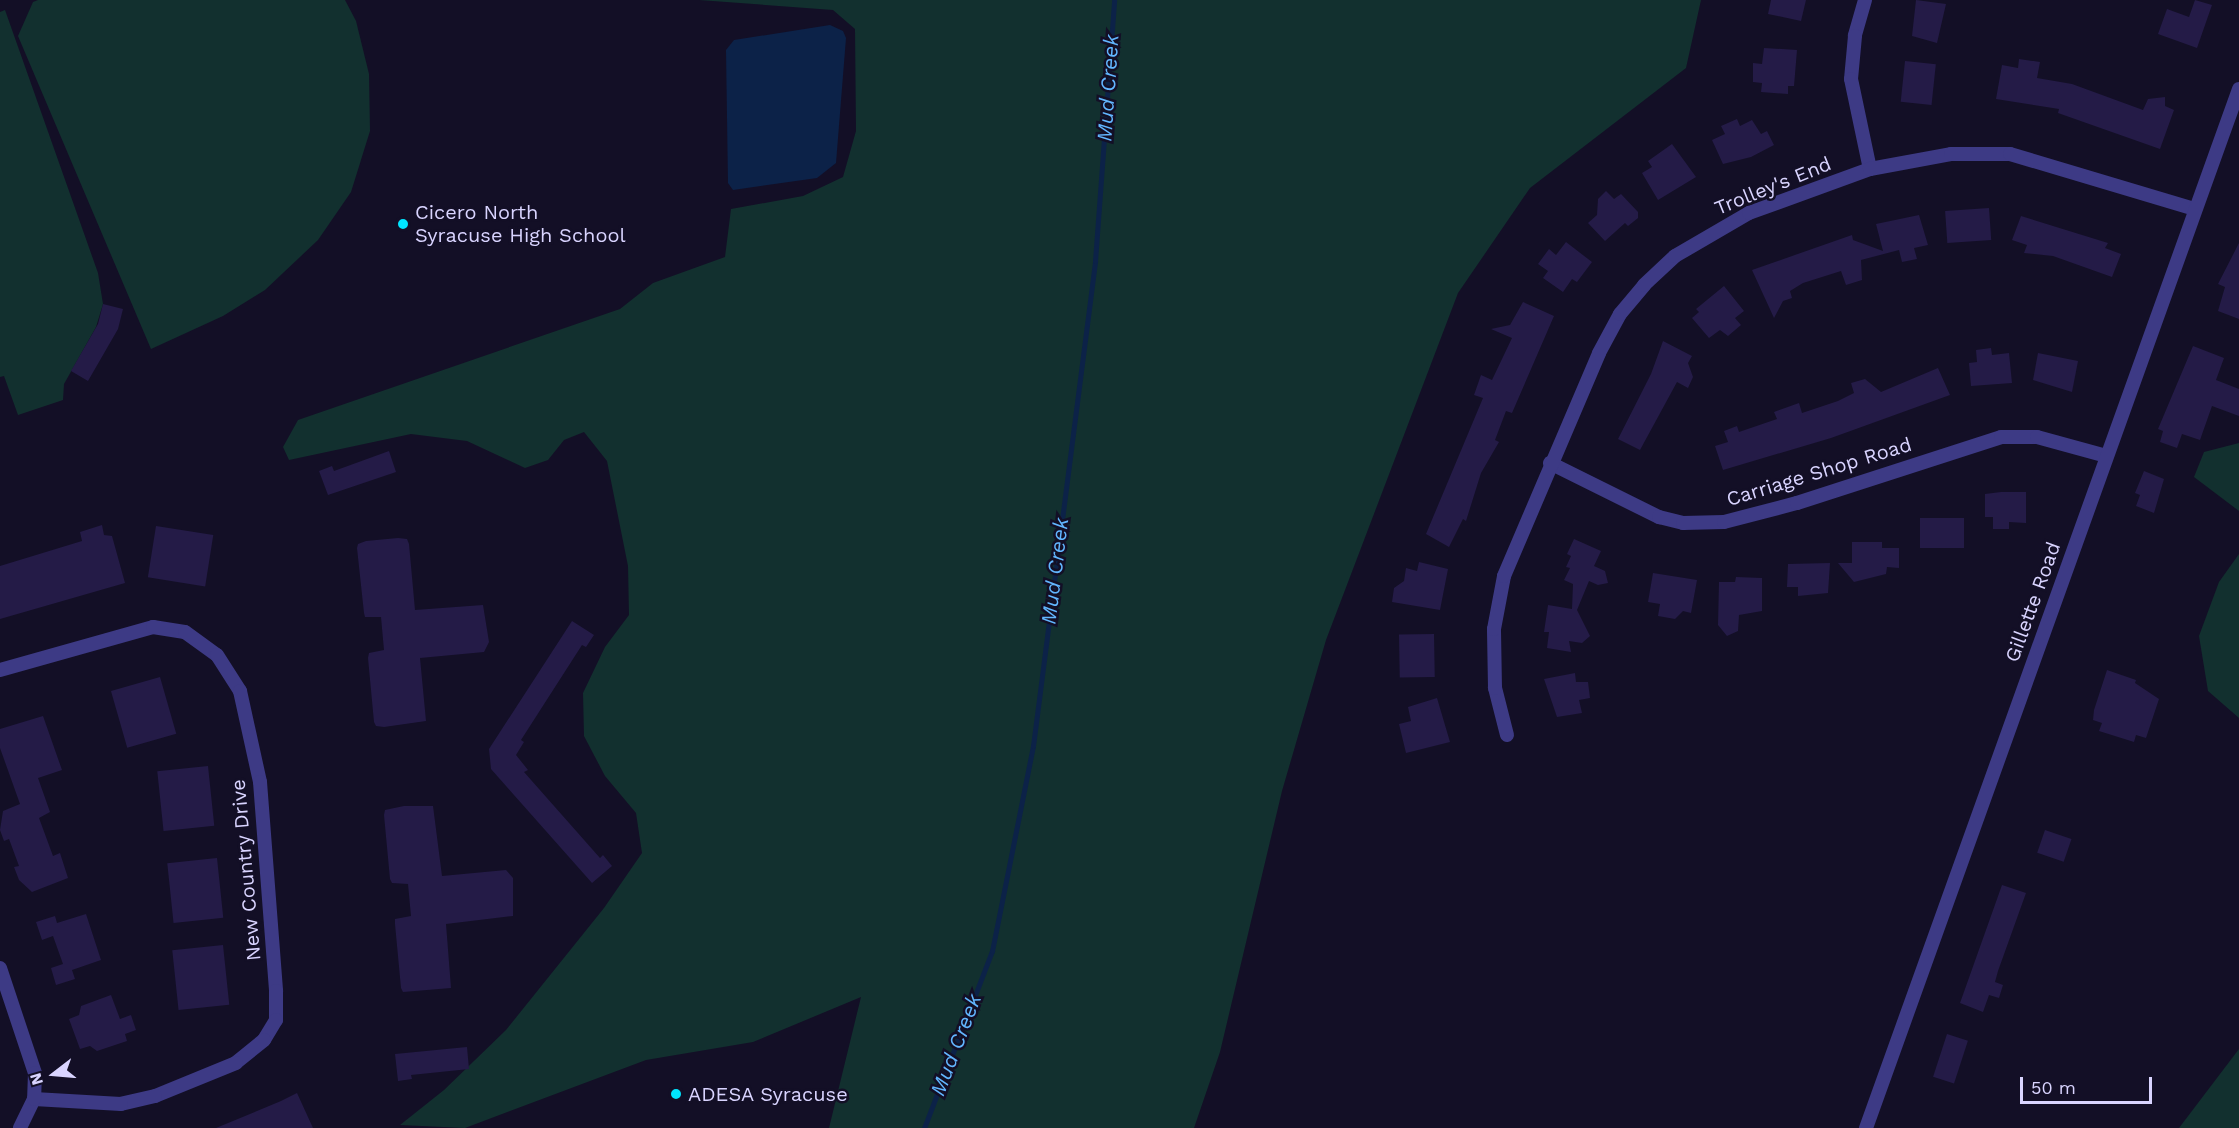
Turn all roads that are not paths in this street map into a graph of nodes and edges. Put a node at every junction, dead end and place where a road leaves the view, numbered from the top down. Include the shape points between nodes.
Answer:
1 (1865, 0) edge
2 (2239, 89) edge
3 (1870, 169) junction
4 (2195, 209) junction
5 (2106, 456) junction
6 (1550, 463) junction
7 (0, 670) edge
8 (1507, 735) dead end
9 (0, 968) edge
10 (34, 1099) junction
11 (20, 1128) edge
12 (1866, 1128) edge

1 - 3 street via 1855,36 1851,79
2 - 4 street, Gillette Road
3 - 4 street, Trolley's End via 1951,153 2010,154
3 - 6 street, Trolley's End via 1749,213 1676,256 1644,285 1620,314 1599,353
4 - 5 street, Gillette Road
5 - 6 street, Carriage Shop Road via 2037,437 2001,437 1797,503 1724,522 1683,523 1659,517
5 - 12 street, Gillette Road
6 - 8 street, Trolley's End via 1504,576 1494,629 1495,688
7 - 10 street, New Country Drive via 135,630 153,627 185,632 217,655 240,691 260,782 276,1020 264,1040 236,1063 121,1104
9 - 10 street via 35,1073
10 - 11 street

